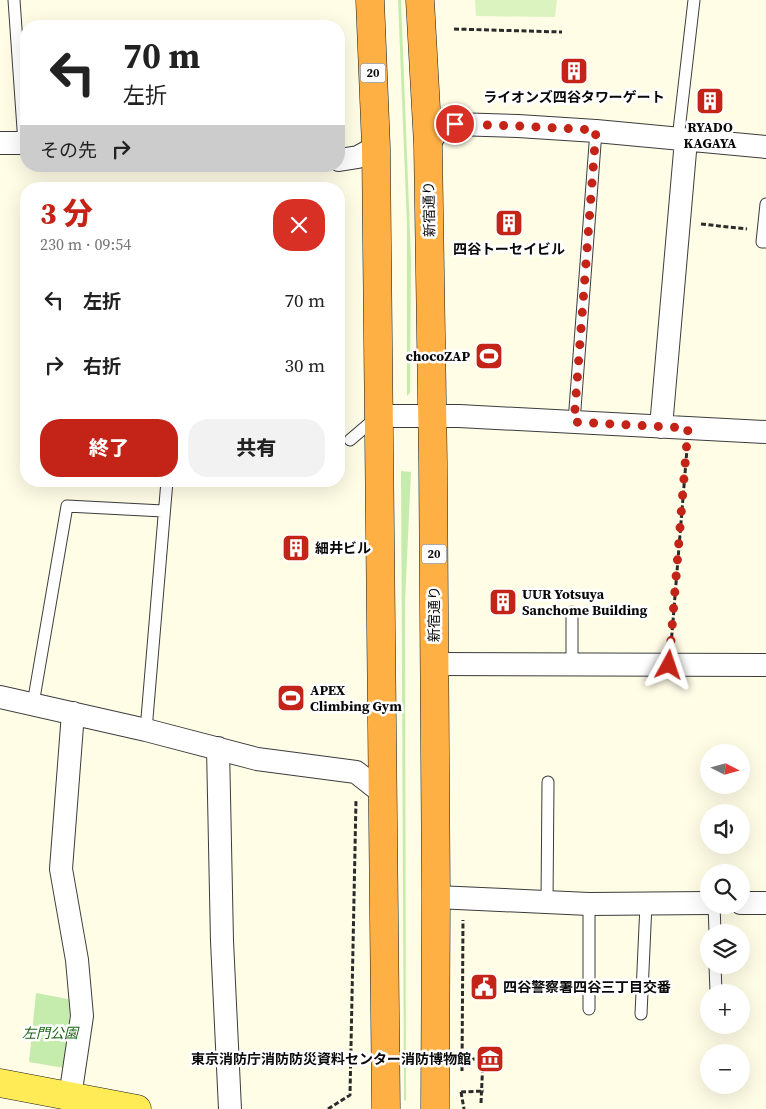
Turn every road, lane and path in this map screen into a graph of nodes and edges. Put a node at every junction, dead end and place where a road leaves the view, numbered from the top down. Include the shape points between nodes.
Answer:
1 (14, 0) edge
2 (370, 0) edge
3 (420, 0) edge
4 (694, 0) edge
5 (454, 28) dead end
6 (562, 32) dead end
7 (20, 78) edge
8 (596, 130) junction
9 (682, 139) junction
10 (0, 142) edge
11 (20, 143) edge
12 (428, 145) junction
13 (376, 146) junction
14 (766, 147) edge
15 (345, 159) edge
16 (766, 204) edge
17 (677, 222) junction
18 (763, 230) junction
19 (766, 242) edge
20 (379, 416) junction
21 (432, 416) junction
22 (574, 422) junction
23 (660, 427) junction
24 (688, 428) junction
25 (766, 432) edge
26 (350, 440) dead end
27 (166, 487) edge
28 (163, 511) junction
29 (572, 612) dead end
30 (435, 664) junction
31 (572, 664) junction
32 (669, 665) junction
33 (766, 665) edge
34 (0, 696) edge
35 (33, 704) junction
36 (73, 713) junction
37 (146, 730) junction
38 (218, 748) junction
39 (356, 772) junction
40 (548, 782) dead end
41 (384, 794) junction
42 (436, 897) junction
43 (463, 898) junction
44 (547, 902) junction
45 (700, 902) edge
46 (750, 902) edge
47 (766, 903) edge
48 (589, 904) junction
49 (646, 904) junction
50 (589, 1010) dead end
51 (641, 1014) dead end
52 (462, 1059) junction
53 (462, 1075) dead end
54 (0, 1083) edge
55 (462, 1083) dead end
56 (484, 1091) dead end
57 (461, 1092) junction
58 (70, 1097) junction
59 (481, 1103) dead end
60 (137, 1109) edge
61 (230, 1109) edge
62 (328, 1109) edge
63 (386, 1109) edge
64 (435, 1109) edge
65 (464, 1109) edge

1 - 7 lane
2 - 13 highway, 20
3 - 12 highway, 新宿通り / 20
4 - 9 lane
5 - 6 path
8 - 9 street
8 - 12 street via 455,124 438,130
8 - 22 lane
9 - 14 street
9 - 17 street
10 - 11 street
12 - 21 highway, 新宿通り / 20
13 - 15 street via 358,157
13 - 20 highway, 20
16 - 18 lane
17 - 18 path
17 - 23 street
18 - 19 lane via 762,242
20 - 21 street
20 - 26 lane
20 - 41 highway, 20
21 - 22 street
21 - 30 highway, 新宿通り / 20
22 - 23 street
23 - 24 street
24 - 25 street
24 - 32 path
27 - 28 lane
28 - 35 lane via 67,506
28 - 37 lane
29 - 31 lane
30 - 31 street
30 - 42 highway, 新宿通り / 20
31 - 32 street
32 - 33 street
34 - 35 street
35 - 36 street
36 - 37 street
36 - 58 street via 61,869 77,960 82,1016
37 - 38 street
38 - 39 street via 257,759
38 - 61 street
39 - 41 street
39 - 62 path via 350,1094
40 - 44 lane
41 - 63 highway, 20
42 - 43 street
42 - 64 highway, 新宿通り / 20
43 - 44 street
43 - 52 path
44 - 48 street
45 - 49 street
46 - 47 street
48 - 49 street
48 - 50 lane
49 - 51 lane
52 - 53 path
52 - 59 path via 484,1059
54 - 58 main road
55 - 57 path
56 - 57 path
57 - 65 path
58 - 60 main road

